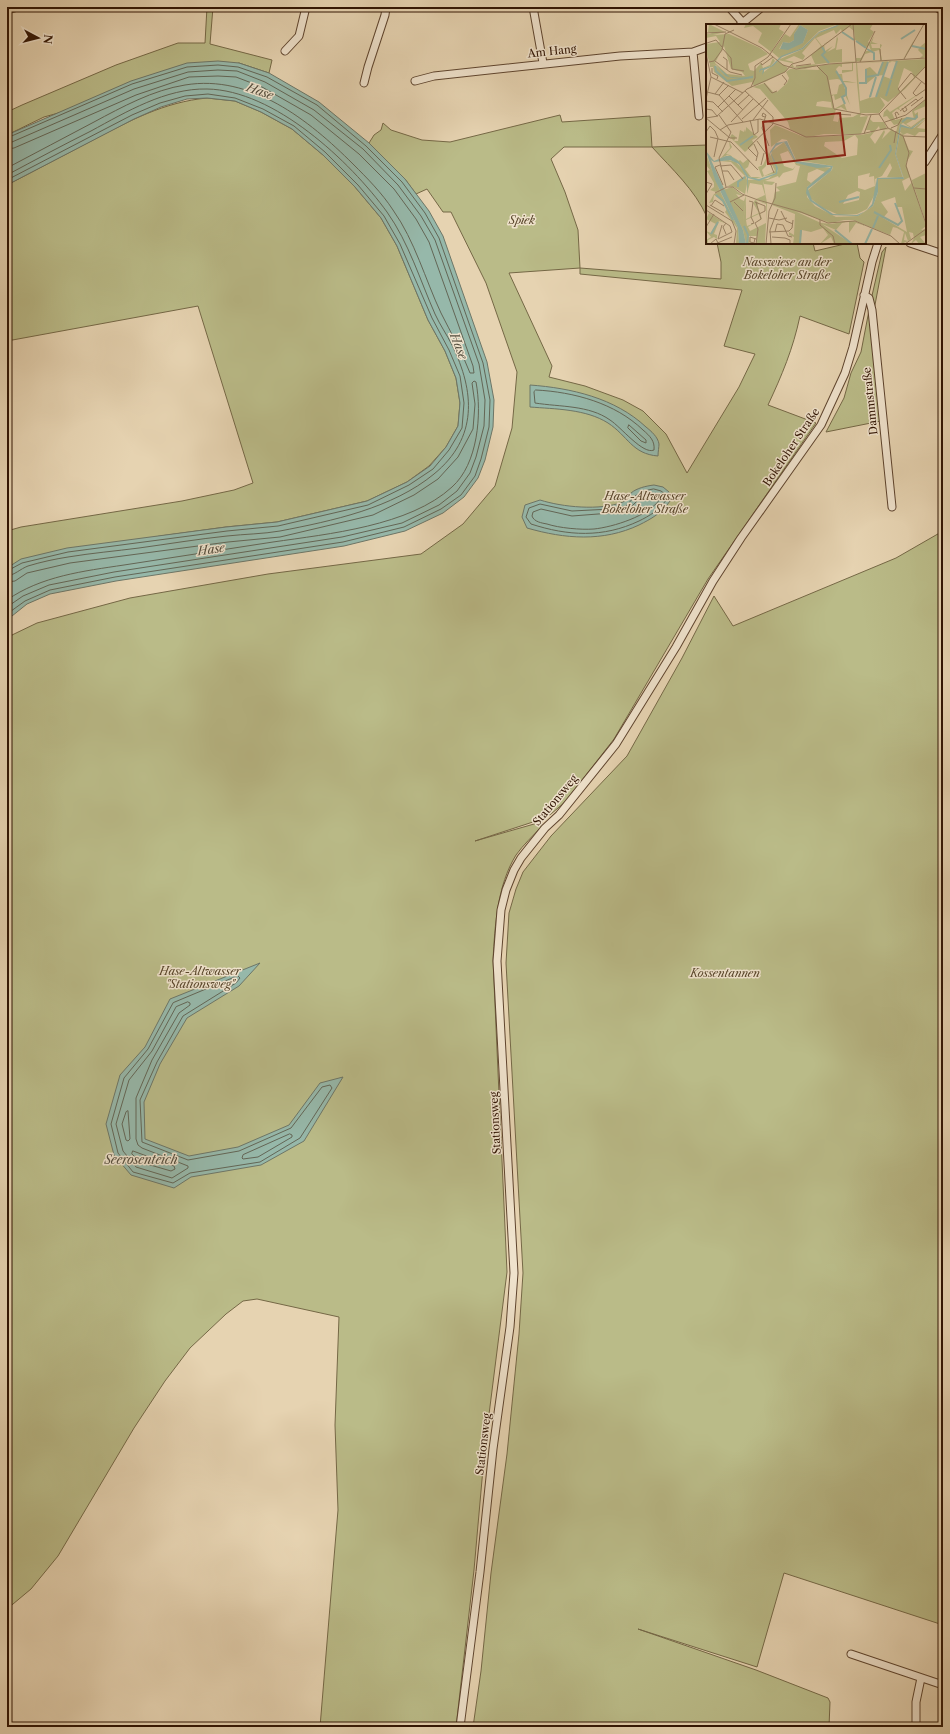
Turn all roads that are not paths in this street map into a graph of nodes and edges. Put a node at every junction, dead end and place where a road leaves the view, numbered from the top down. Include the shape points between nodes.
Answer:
1 (18, 7) edge
2 (306, 7) edge
3 (386, 7) edge
4 (533, 7) edge
5 (729, 7) edge
6 (762, 7) edge
7 (936, 7) edge
8 (7, 10) edge
9 (943, 11) edge
10 (743, 24) edge
11 (706, 47) edge
12 (285, 52) dead end
13 (693, 52) junction
14 (543, 63) junction
15 (415, 81) dead end
16 (364, 83) dead end
17 (699, 116) dead end
18 (943, 134) edge
19 (926, 160) edge
20 (878, 244) edge
21 (913, 244) edge
22 (943, 254) edge
23 (864, 296) junction
24 (892, 508) dead end
25 (713, 581) joint
26 (851, 1654) dead end
27 (921, 1678) junction
28 (943, 1685) edge
29 (460, 1727) edge
30 (916, 1727) edge

1 - 8 street
2 - 12 street via 299,36
3 - 16 street
4 - 14 street
5 - 10 street
6 - 10 street
7 - 9 street
11 - 13 street, Am Hang
13 - 14 street, Am Hang
13 - 17 street
14 - 15 street, Am Hang via 434,76
18 - 19 street
20 - 23 street, Bokeloher Straße
21 - 22 street
23 - 24 street, Dammstraße via 869,298 872,310
23 - 25 street, Bokeloher Straße via 845,373 821,425
25 - 29 street, Stationsweg via 616,744 559,815 545,828 514,870 501,910 497,961 514,1273 510,1327
26 - 27 street
27 - 28 street
27 - 30 street via 916,1702

